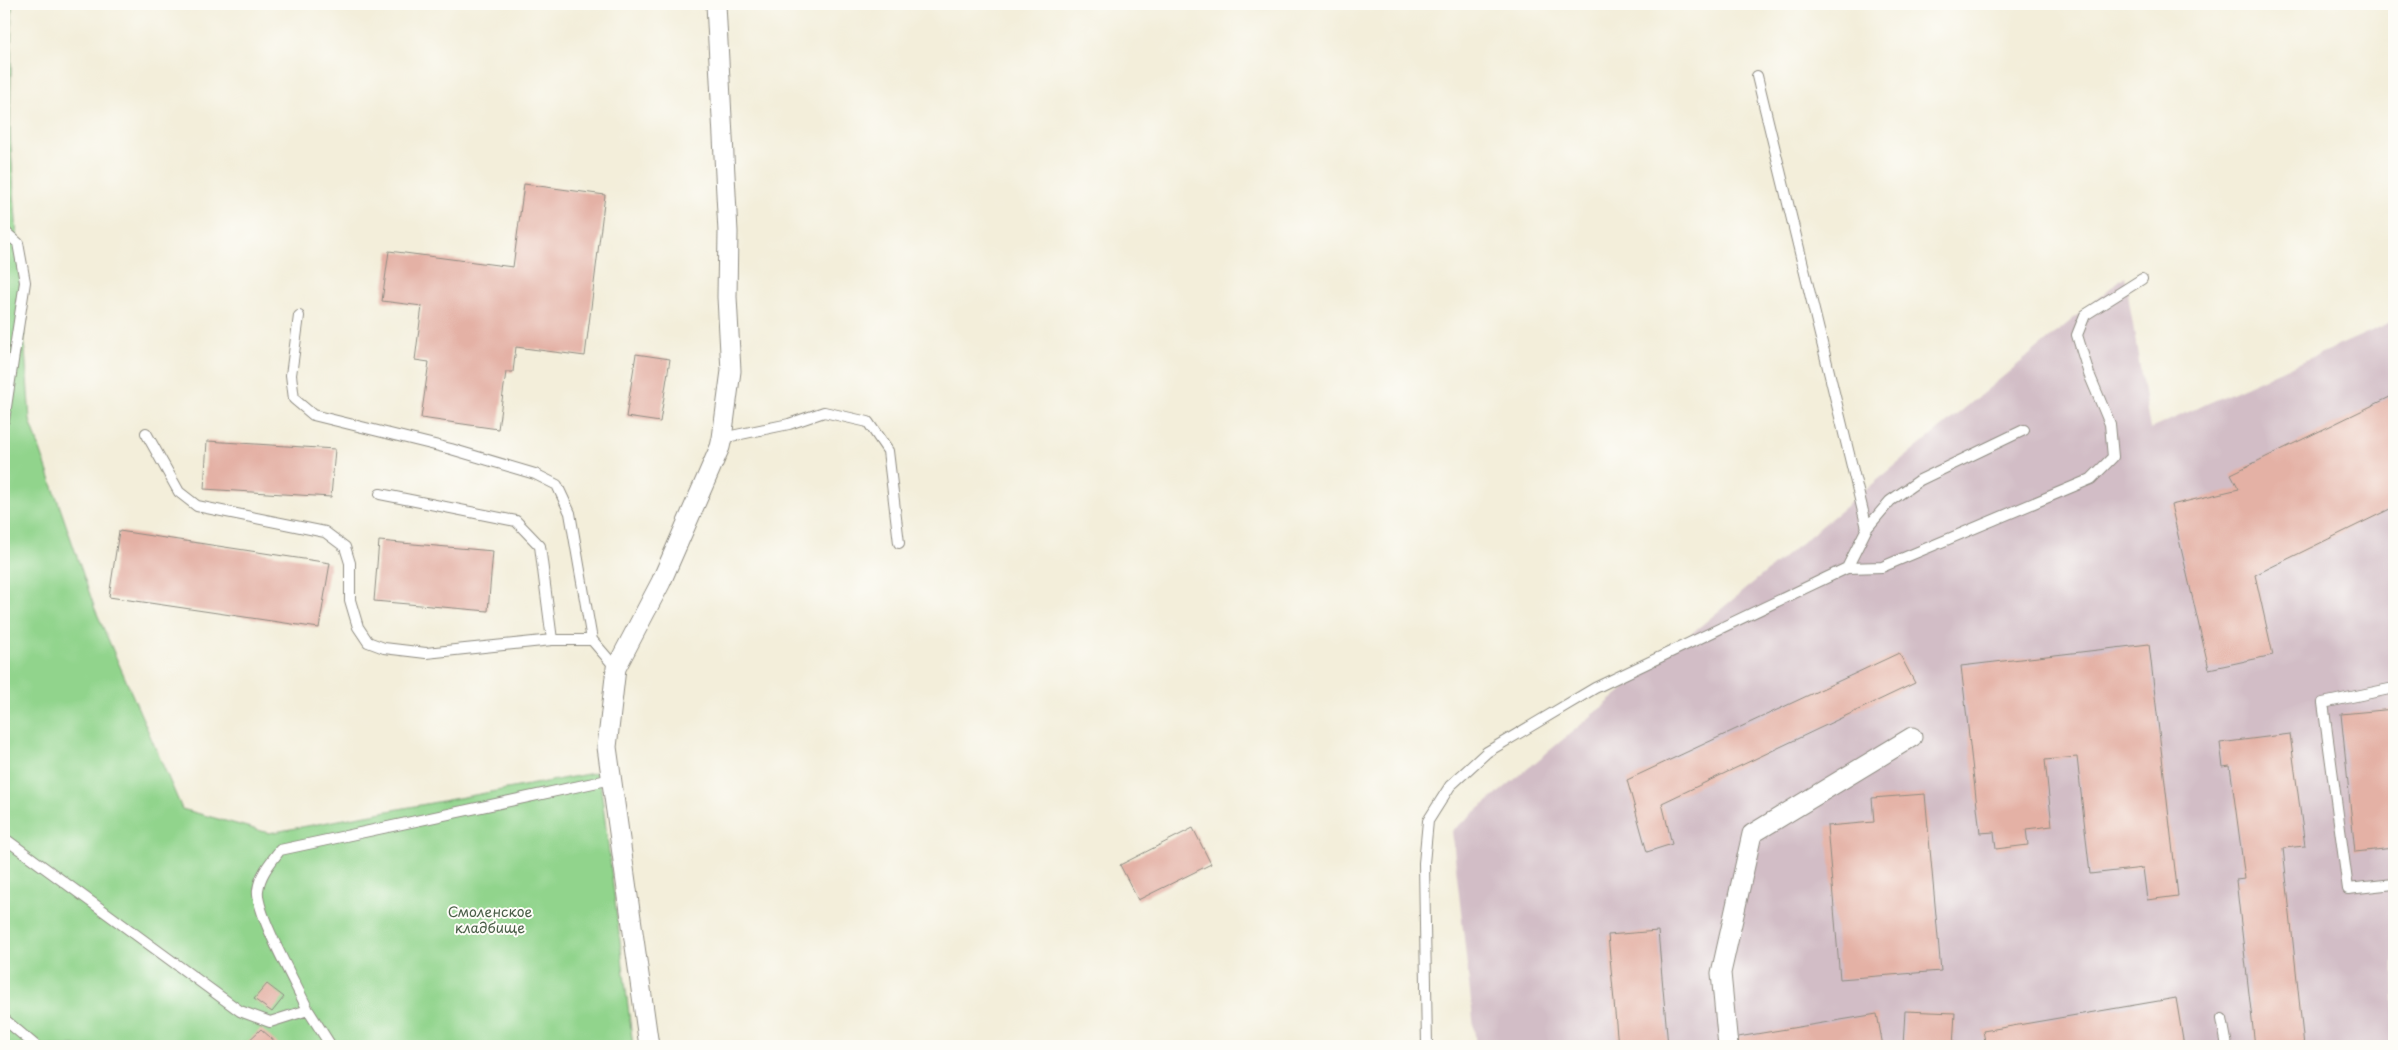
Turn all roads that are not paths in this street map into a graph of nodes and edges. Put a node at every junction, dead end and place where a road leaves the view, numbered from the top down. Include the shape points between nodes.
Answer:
1 (716, 4) edge
2 (1757, 76) dead end
3 (4, 231) edge
4 (2142, 279) dead end
5 (298, 316) dead end
6 (4, 420) edge
7 (2024, 430) dead end
8 (146, 434) dead end
9 (722, 438) junction
10 (380, 494) dead end
11 (1867, 528) junction
12 (899, 543) dead end
13 (1847, 568) junction
14 (552, 640) junction
15 (592, 640) junction
16 (616, 668) junction
17 (2394, 688) edge
18 (1912, 737) dead end
19 (612, 778) junction
20 (4, 838) edge
21 (2394, 884) edge
22 (308, 1010) junction
23 (4, 1019) edge
24 (2222, 1019) dead end
25 (36, 1046) edge
26 (331, 1046) edge
27 (649, 1046) edge
28 (1427, 1046) edge
29 (1728, 1046) edge
30 (2227, 1046) edge

1 - 9 street via 728,232 731,371
2 - 11 lane
3 - 6 lane via 18,243 25,282
4 - 13 lane via 2085,315 2077,335 2110,424 2113,457 2091,479 1882,567
5 - 15 lane via 291,375 294,399 313,415 451,449 535,474 557,485 570,513
7 - 11 lane via 1920,480 1890,501
8 - 14 lane via 179,492 197,506 325,532 345,547 350,563 350,600 358,627 368,642 384,648 426,653
9 - 12 lane via 789,424 824,412 868,422 888,451
9 - 16 street via 660,582
10 - 14 lane via 516,521 540,546
11 - 13 lane
13 - 28 lane via 1595,688 1487,752 1450,786 1428,821 1424,863
14 - 15 lane
15 - 16 lane
16 - 19 street via 607,747
17 - 21 lane via 2323,703 2348,889
18 - 29 street via 1752,834 1721,973
19 - 22 lane via 280,850 265,871 258,891 262,912
19 - 27 street
20 - 22 lane via 240,1011 270,1022
22 - 26 lane
23 - 25 lane
24 - 30 lane

